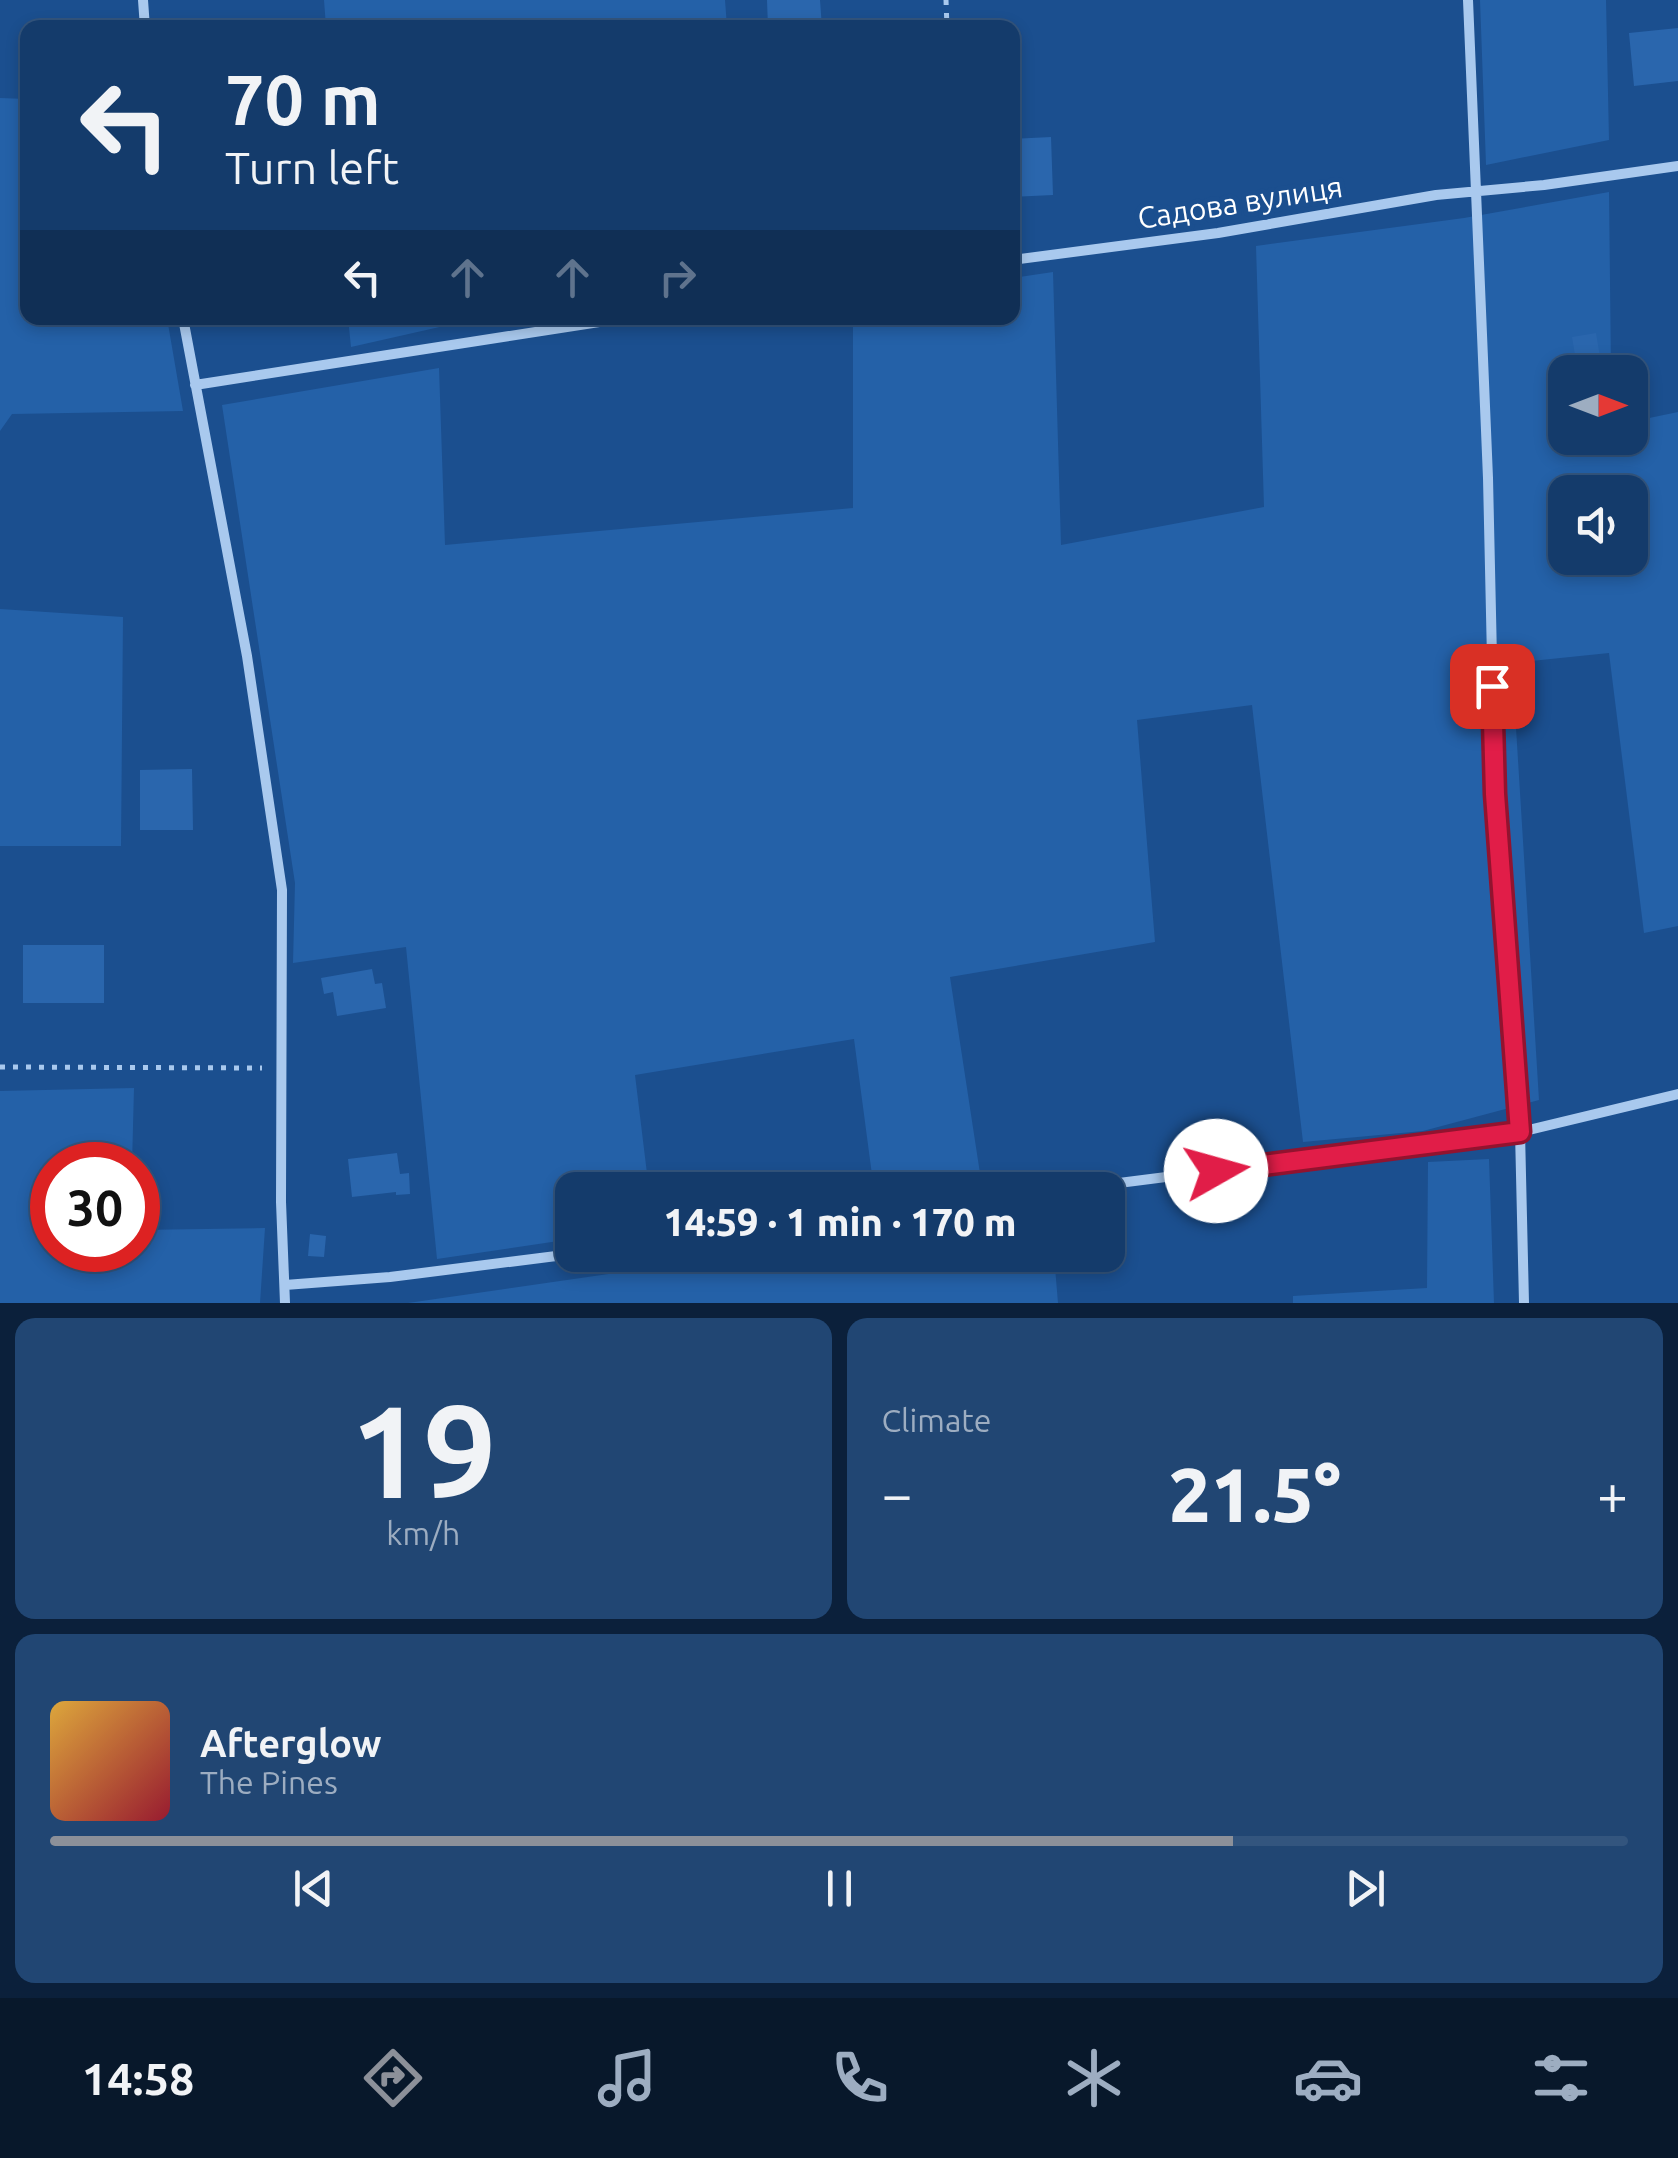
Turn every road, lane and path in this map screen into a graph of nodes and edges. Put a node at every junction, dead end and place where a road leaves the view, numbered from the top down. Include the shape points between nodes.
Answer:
1 (1468, 0) edge
2 (1678, 166) edge
3 (1475, 191) junction
4 (1020, 259) edge
5 (184, 325) edge
6 (580, 325) edge
7 (196, 385) junction
8 (0, 1067) edge
9 (281, 1068) junction
10 (1678, 1094) edge
11 (1520, 1132) junction
12 (1125, 1182) edge
13 (555, 1256) edge
14 (285, 1286) junction
15 (285, 1303) edge
16 (1524, 1303) edge

1 - 3 street
2 - 3 street, Садова вулиця
3 - 4 street, Садова вулиця
3 - 11 street via 1495,794
5 - 7 street
6 - 7 street
7 - 9 street via 282,890
8 - 9 path
9 - 14 street
10 - 11 street
11 - 12 street
11 - 16 street
13 - 14 street
14 - 15 street

